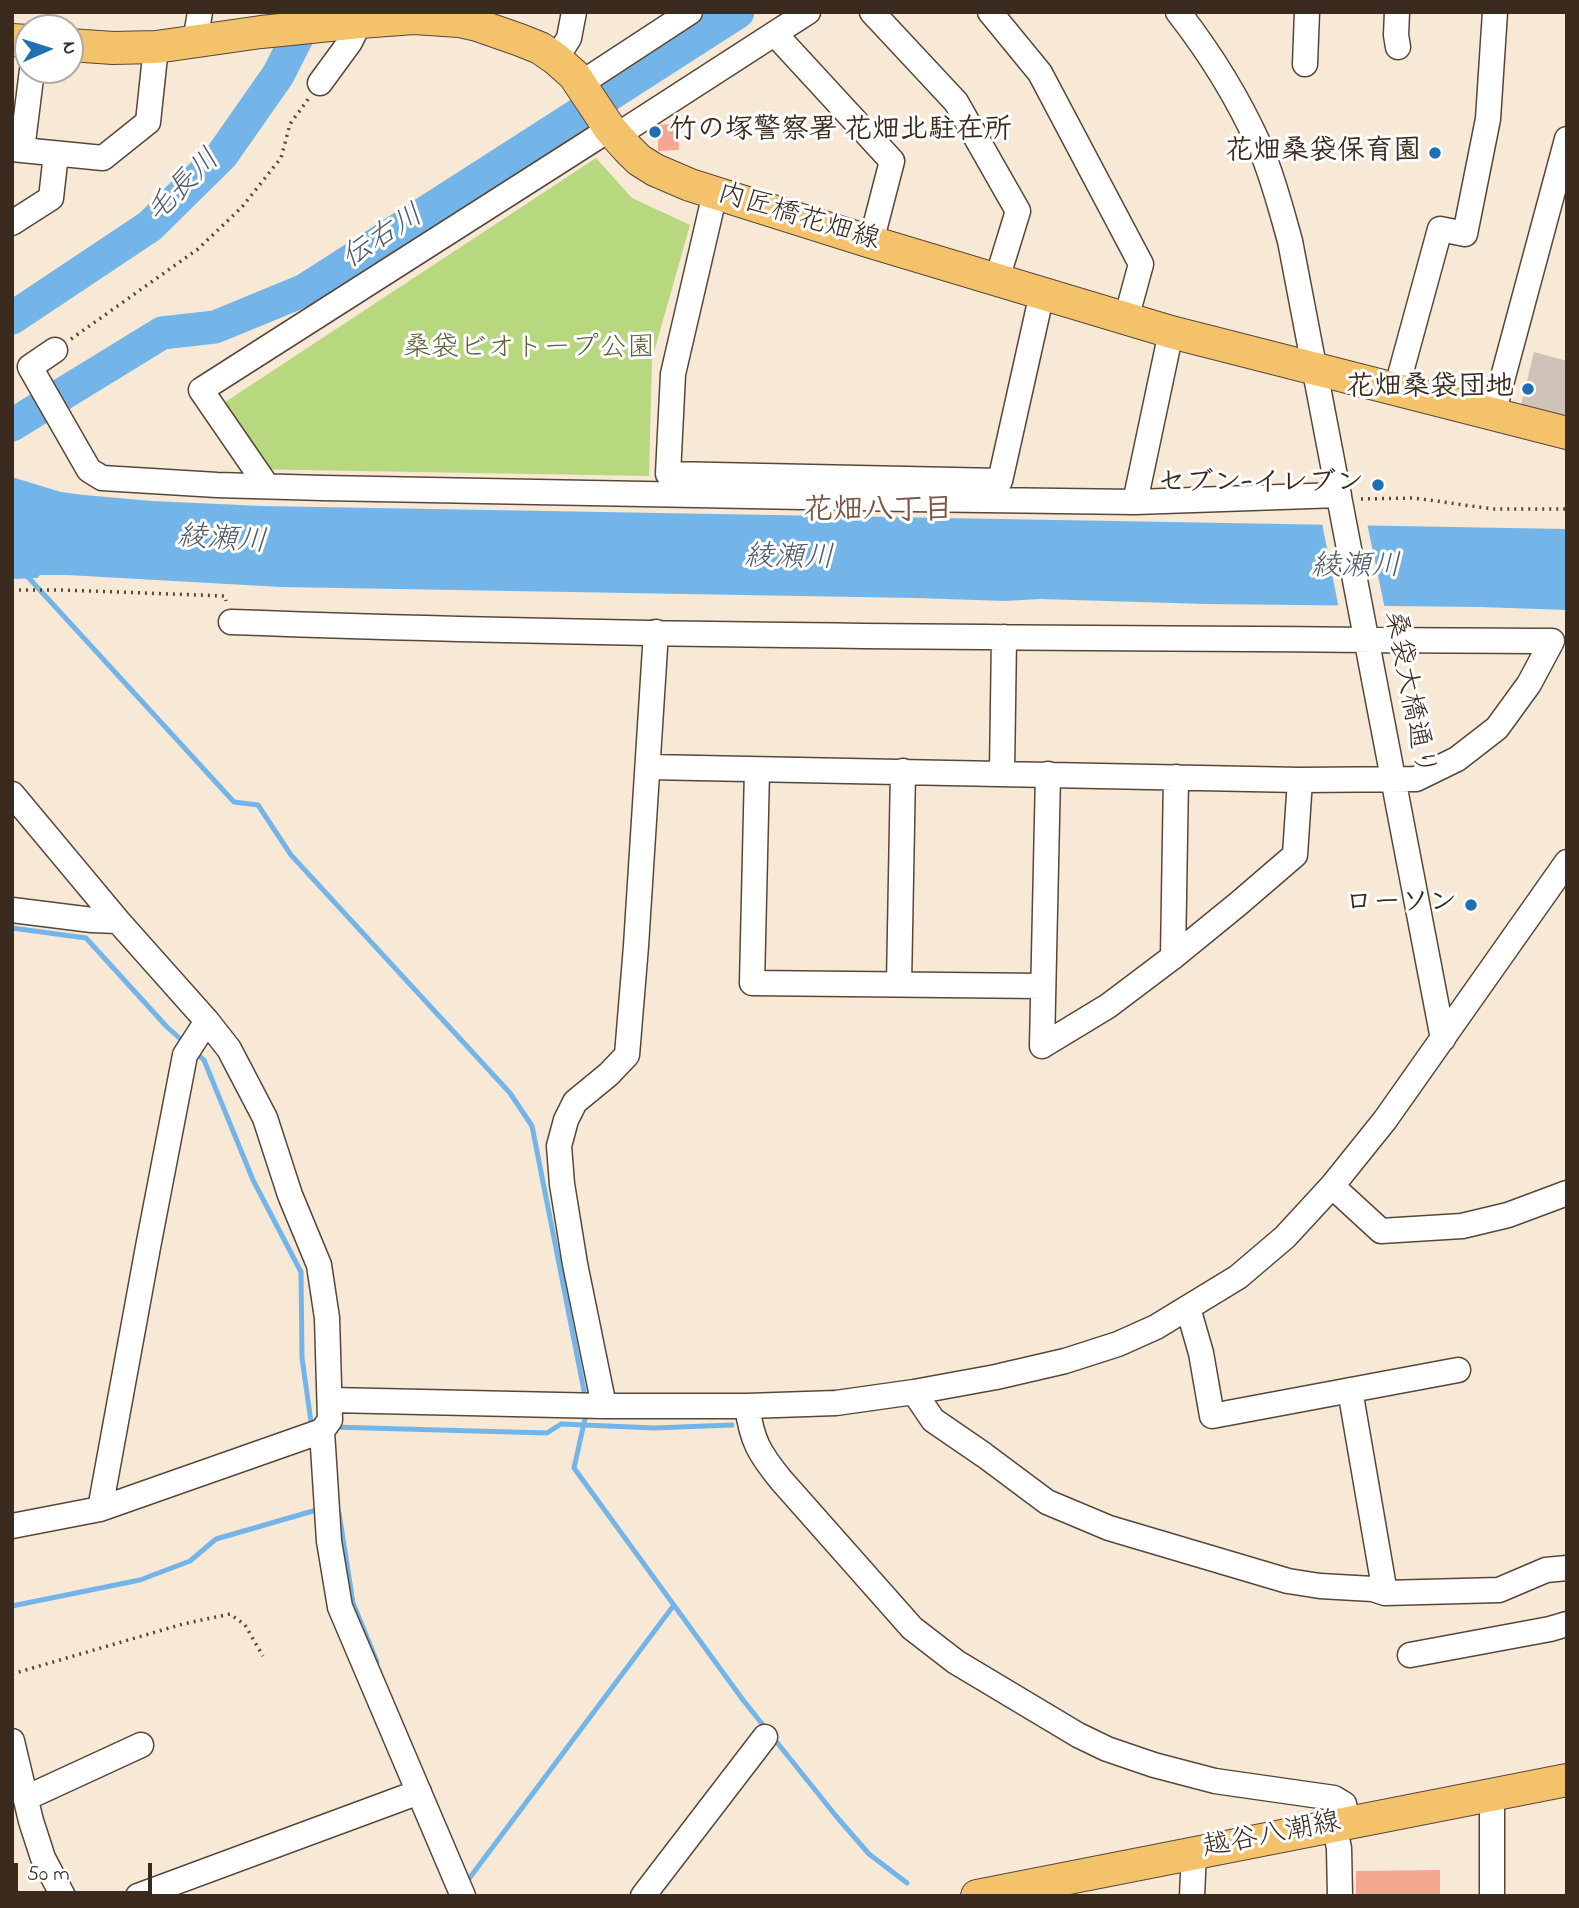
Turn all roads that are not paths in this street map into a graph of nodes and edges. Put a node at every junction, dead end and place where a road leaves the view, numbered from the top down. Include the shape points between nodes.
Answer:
1 (575, 12) edge
2 (690, 12) edge
3 (808, 12) edge
4 (872, 12) edge
5 (990, 12) edge
6 (1178, 12) edge
7 (1307, 12) edge
8 (1397, 12) edge
9 (1495, 12) edge
10 (363, 19) edge
11 (256, 26) edge
12 (198, 27) edge
13 (775, 34) junction
14 (84, 47) edge
15 (156, 47) junction
16 (1398, 47) dead end
17 (556, 59) junction
18 (1304, 64) dead end
19 (320, 83) road end
20 (29, 84) edge
21 (581, 86) junction
22 (610, 129) junction
23 (1567, 139) edge
24 (17, 150) edge
25 (56, 154) junction
26 (715, 193) junction
27 (12, 223) edge
28 (870, 242) junction
29 (997, 279) junction
30 (1042, 293) junction
31 (1126, 319) junction
32 (1171, 332) junction
33 (55, 350) road end
34 (1315, 370) junction
35 (1396, 390) junction
36 (1493, 414) junction
37 (1567, 433) edge
38 (267, 486) junction
39 (1340, 501) junction
40 (1135, 502) junction
41 (231, 622) road end
42 (656, 632) junction
43 (1365, 634) junction
44 (1004, 637) junction
45 (648, 767) junction
46 (757, 770) junction
47 (903, 771) junction
48 (1002, 773) junction
49 (1048, 774) junction
50 (1176, 777) junction
51 (1393, 778) junction
52 (1300, 780) junction
53 (12, 794) edge
54 (1567, 862) edge
55 (12, 910) edge
56 (118, 921) junction
57 (1173, 957) junction
58 (899, 984) junction
59 (1042, 986) junction
60 (207, 1021) junction
61 (1443, 1038) junction
62 (1332, 1186) junction
63 (1567, 1193) edge
64 (1188, 1308) junction
65 (1458, 1370) dead end
66 (1350, 1390) junction
67 (914, 1392) junction
68 (331, 1401) junction
69 (604, 1406) junction
70 (747, 1406) junction
71 (322, 1431) junction
72 (100, 1509) junction
73 (12, 1526) edge
74 (1567, 1568) edge
75 (1385, 1593) junction
76 (1567, 1624) edge
77 (1410, 1655) dead end
78 (765, 1737) dead end
79 (141, 1745) dead end
80 (14, 1753) edge
81 (1567, 1780) edge
82 (419, 1792) junction
83 (1492, 1794) junction
84 (26, 1798) junction
85 (1341, 1824) junction
86 (1194, 1852) junction
87 (63, 1896) edge
88 (138, 1896) edge
89 (463, 1896) edge
90 (643, 1896) edge
91 (977, 1896) edge
92 (1192, 1896) edge
93 (1340, 1896) edge
94 (1492, 1896) edge

1 - 17 street via 569,38
2 - 21 street
3 - 13 street
4 - 29 street via 956,102 1018,211
5 - 31 street via 1040,73 1141,264
6 - 34 street, 桑袋大橋通り via 1243,113 1265,159 1290,241
7 - 18 street
8 - 16 street
9 - 35 street via 1488,119 1465,234 1440,229
10 - 11 main road, 内匠橋花畑線
10 - 17 main road, 内匠橋花畑線 via 459,21 520,40
10 - 19 street
11 - 12 main road, 内匠橋花畑線
12 - 15 main road, 内匠橋花畑線
13 - 22 street
13 - 28 street via 892,161
14 - 15 main road, 内匠橋花畑線
15 - 25 street via 148,122 103,158
17 - 21 main road, 内匠橋花畑線
20 - 24 street
21 - 22 main road, 内匠橋花畑線
22 - 26 main road, 内匠橋花畑線 via 655,170
22 - 38 street via 201,390
23 - 36 street
24 - 25 street
25 - 27 street via 51,198
26 - 28 main road, 内匠橋花畑線
26 - 30 street via 673,374 668,474 1000,481
28 - 29 main road, 内匠橋花畑線
29 - 30 main road, 内匠橋花畑線
30 - 31 main road, 内匠橋花畑線
31 - 32 main road, 内匠橋花畑線
32 - 34 main road, 内匠橋花畑線
32 - 40 street
33 - 38 street via 30,367 89,470 102,478
34 - 35 main road, 内匠橋花畑線
34 - 39 street, 桑袋大橋通り
35 - 36 main road, 内匠橋花畑線
36 - 37 main road, 内匠橋花畑線
38 - 40 street
39 - 40 street
39 - 43 street, 桑袋大橋通り
41 - 42 street
42 - 44 street
42 - 45 street
43 - 44 street
43 - 51 street, 桑袋大橋通り
43 - 51 street via 1552,641 1529,684 1497,728 1457,759 1416,779
44 - 48 street
45 - 46 street
45 - 69 street via 627,1055 575,1102 559,1146 575,1264
46 - 47 street
46 - 58 street via 752,984
47 - 48 street
47 - 58 street
48 - 49 street
49 - 50 street
49 - 59 street
50 - 52 street
50 - 57 street
51 - 52 street
51 - 61 street, 桑袋大橋通り
52 - 57 street via 1295,855
53 - 56 street
54 - 61 street
55 - 56 street
56 - 60 street
57 - 59 street via 1108,1006 1042,1046
58 - 59 street
60 - 68 street via 229,1049 265,1118 319,1265
60 - 72 street via 185,1055
61 - 62 street
62 - 63 street via 1381,1231 1462,1226
62 - 64 street via 1285,1237 1238,1277
64 - 66 street via 1212,1416
64 - 67 street via 1118,1345 996,1377
65 - 66 street
66 - 75 street
67 - 70 street via 836,1403
67 - 75 street via 933,1420 1047,1502 1109,1528 1288,1581
68 - 69 street
68 - 71 street via 330,1420
69 - 70 street
70 - 85 street via 763,1457 781,1480 912,1628 956,1662 1107,1749 1215,1782 1334,1798 1344,1804
71 - 72 street
71 - 82 street via 329,1541 340,1607
72 - 73 street
74 - 75 street via 1546,1570 1499,1590
76 - 77 street
78 - 90 street
79 - 84 street
80 - 84 street
81 - 83 main road, 越谷八潮線
82 - 88 street
82 - 89 street
83 - 85 main road, 越谷八潮線
83 - 94 street
84 - 87 street via 43,1858
85 - 86 main road, 越谷八潮線
85 - 93 street
86 - 91 main road, 越谷八潮線
86 - 92 street

